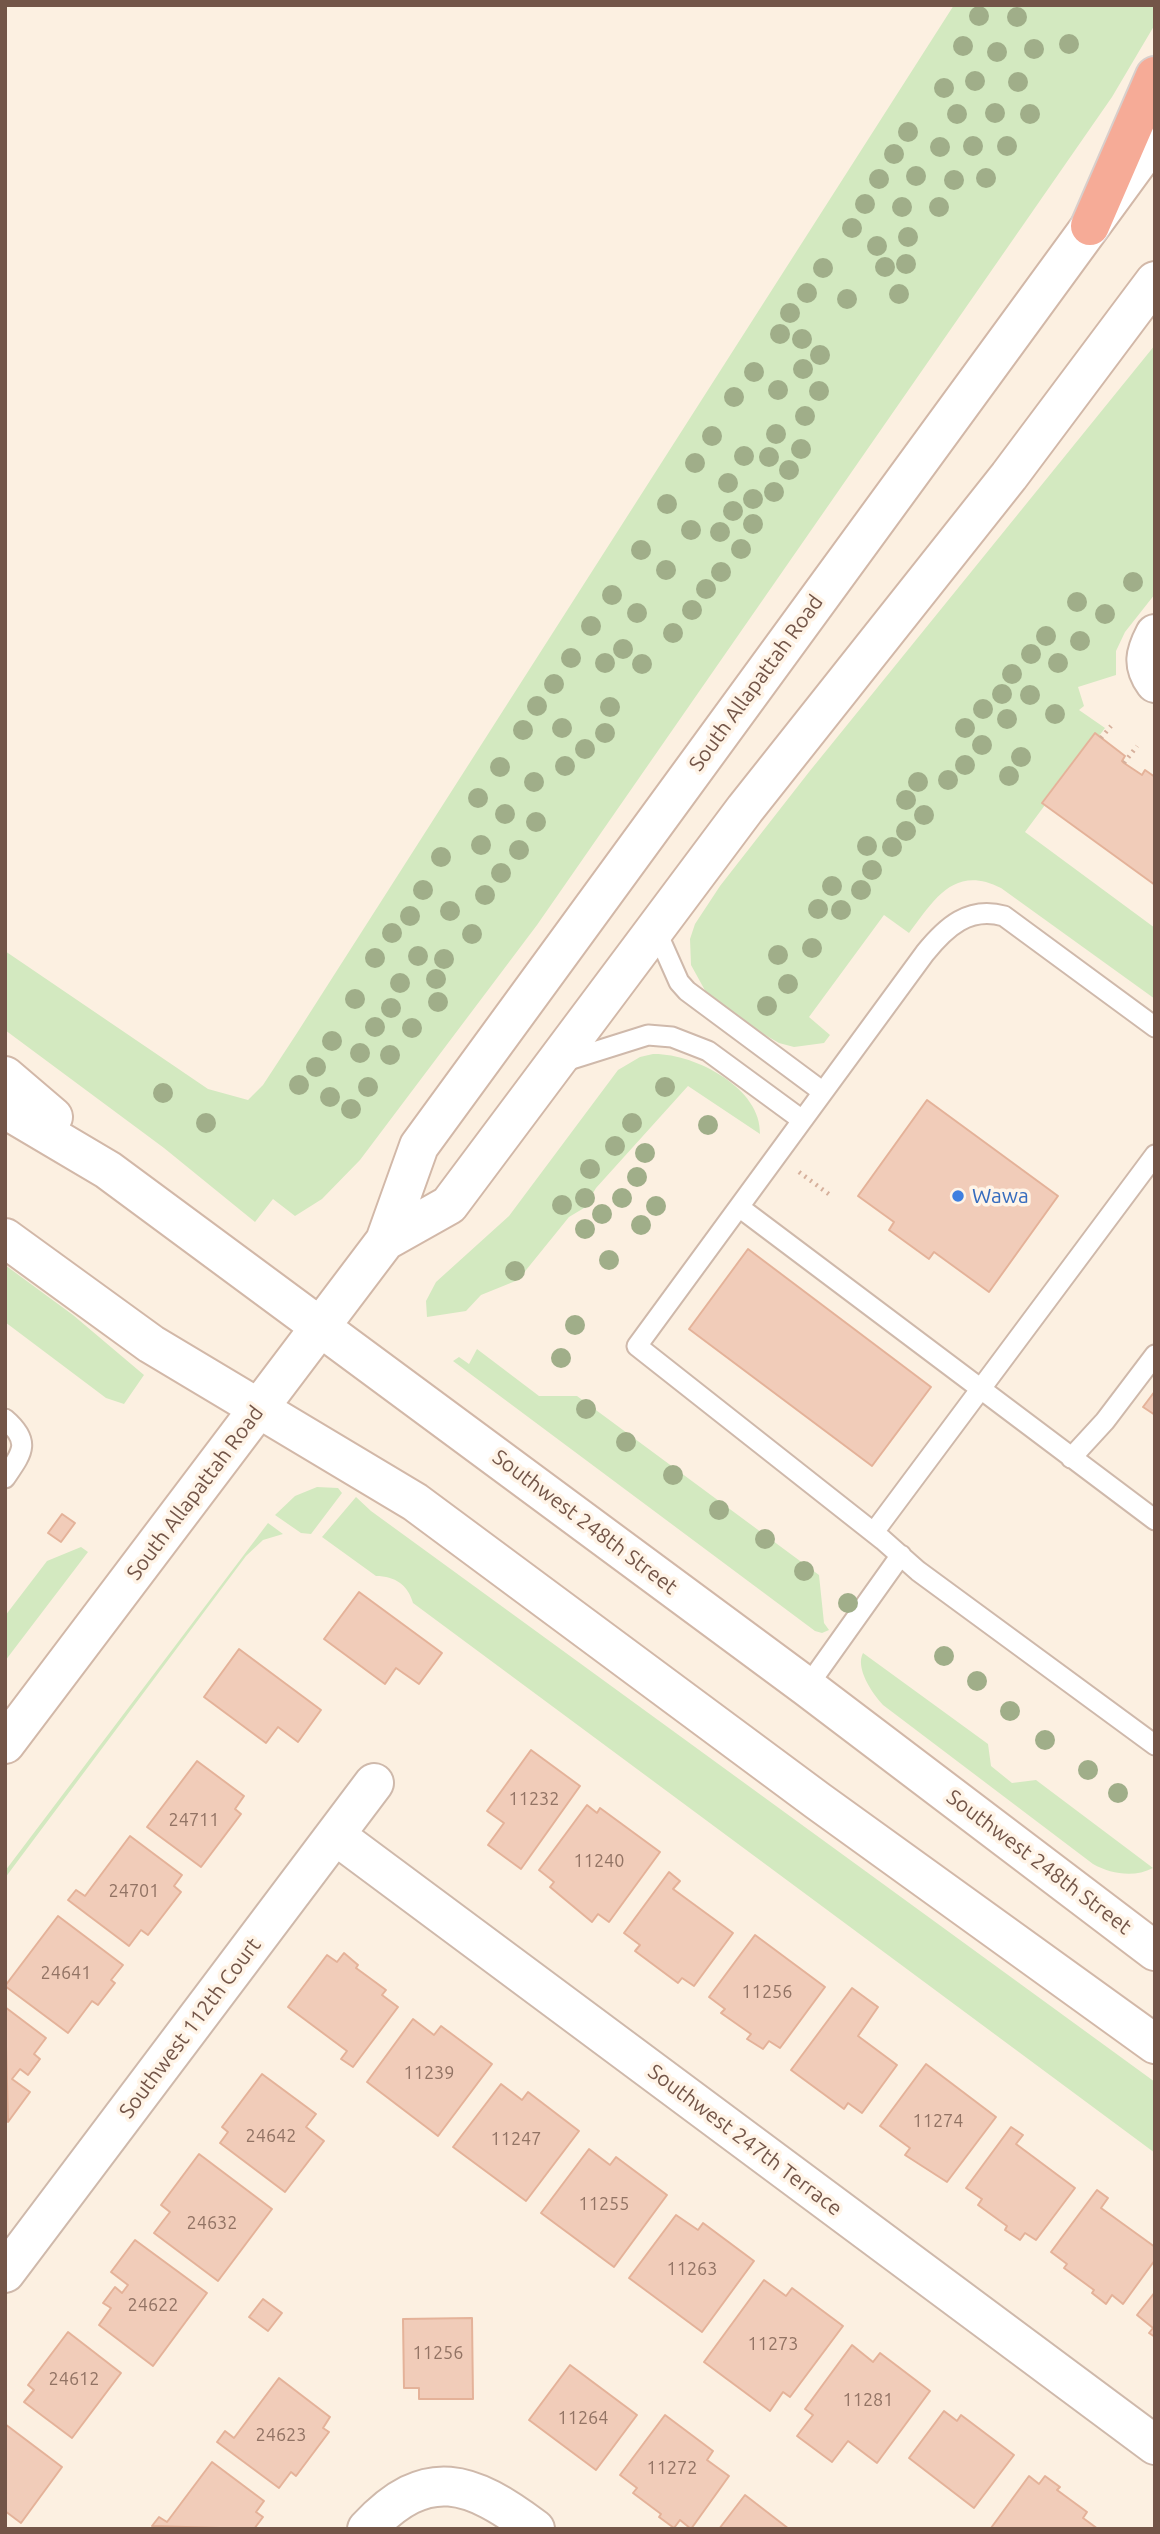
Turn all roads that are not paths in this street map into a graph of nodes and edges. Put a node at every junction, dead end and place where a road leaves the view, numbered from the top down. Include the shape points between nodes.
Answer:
1 (1155, 76) edge
2 (1155, 138) edge
3 (1090, 226) junction
4 (1155, 281) edge
5 (1155, 634) edge
6 (1153, 681) edge
7 (655, 928) junction
8 (1155, 1027) edge
9 (555, 1064) junction
10 (5, 1076) edge
11 (824, 1092) junction
12 (5, 1109) edge
13 (802, 1120) junction
14 (1155, 1155) edge
15 (108, 1170) junction
16 (739, 1207) junction
17 (5, 1238) edge
18 (385, 1241) junction
19 (321, 1327) junction
20 (1155, 1355) edge
21 (980, 1390) junction
22 (260, 1408) junction
23 (5, 1419) edge
24 (1071, 1458) junction
25 (5, 1478) edge
26 (1155, 1520) edge
27 (874, 1532) junction
28 (901, 1555) junction
29 (807, 1686) junction
30 (5, 1744) edge
31 (1155, 1745) edge
32 (374, 1783) dead end
33 (335, 1835) junction
34 (1151, 1939) edge
35 (1155, 2044) edge
36 (5, 2273) edge
37 (1155, 2445) edge
38 (520, 2518) edge
39 (368, 2529) edge

1 - 3 highway
2 - 3 street, South Allapattah Road
3 - 18 street, South Allapattah Road via 419,1146
4 - 7 street, South Allapattah Road via 1009,476
5 - 6 street via 1145,661
7 - 9 street, South Allapattah Road
7 - 11 lane via 687,991
8 - 11 lane via 1018,925 993,913 977,913 964,917 936,939
9 - 13 lane via 648,1035 672,1037 708,1051
9 - 18 street, South Allapattah Road via 449,1205
10 - 15 street
11 - 13 lane
12 - 15 street, Southwest 248th Street
13 - 16 lane
14 - 21 lane
15 - 19 street, Southwest 248th Street
16 - 21 lane
16 - 27 lane via 637,1346
17 - 22 street via 151,1344
18 - 19 street, South Allapattah Road
19 - 22 street, South Allapattah Road
19 - 29 street, Southwest 248th Street
20 - 24 lane
21 - 24 lane
21 - 27 lane
22 - 30 street, South Allapattah Road
22 - 35 street via 415,1502 828,1809
23 - 25 lane via 23,1444
24 - 26 lane
27 - 28 lane
28 - 29 lane
28 - 31 lane
29 - 34 street, Southwest 248th Street
32 - 33 street, Southwest 112th Court
33 - 36 street, Southwest 112th Court
33 - 37 street, Southwest 247th Terrace
38 - 39 street via 466,2489 428,2486 397,2500

